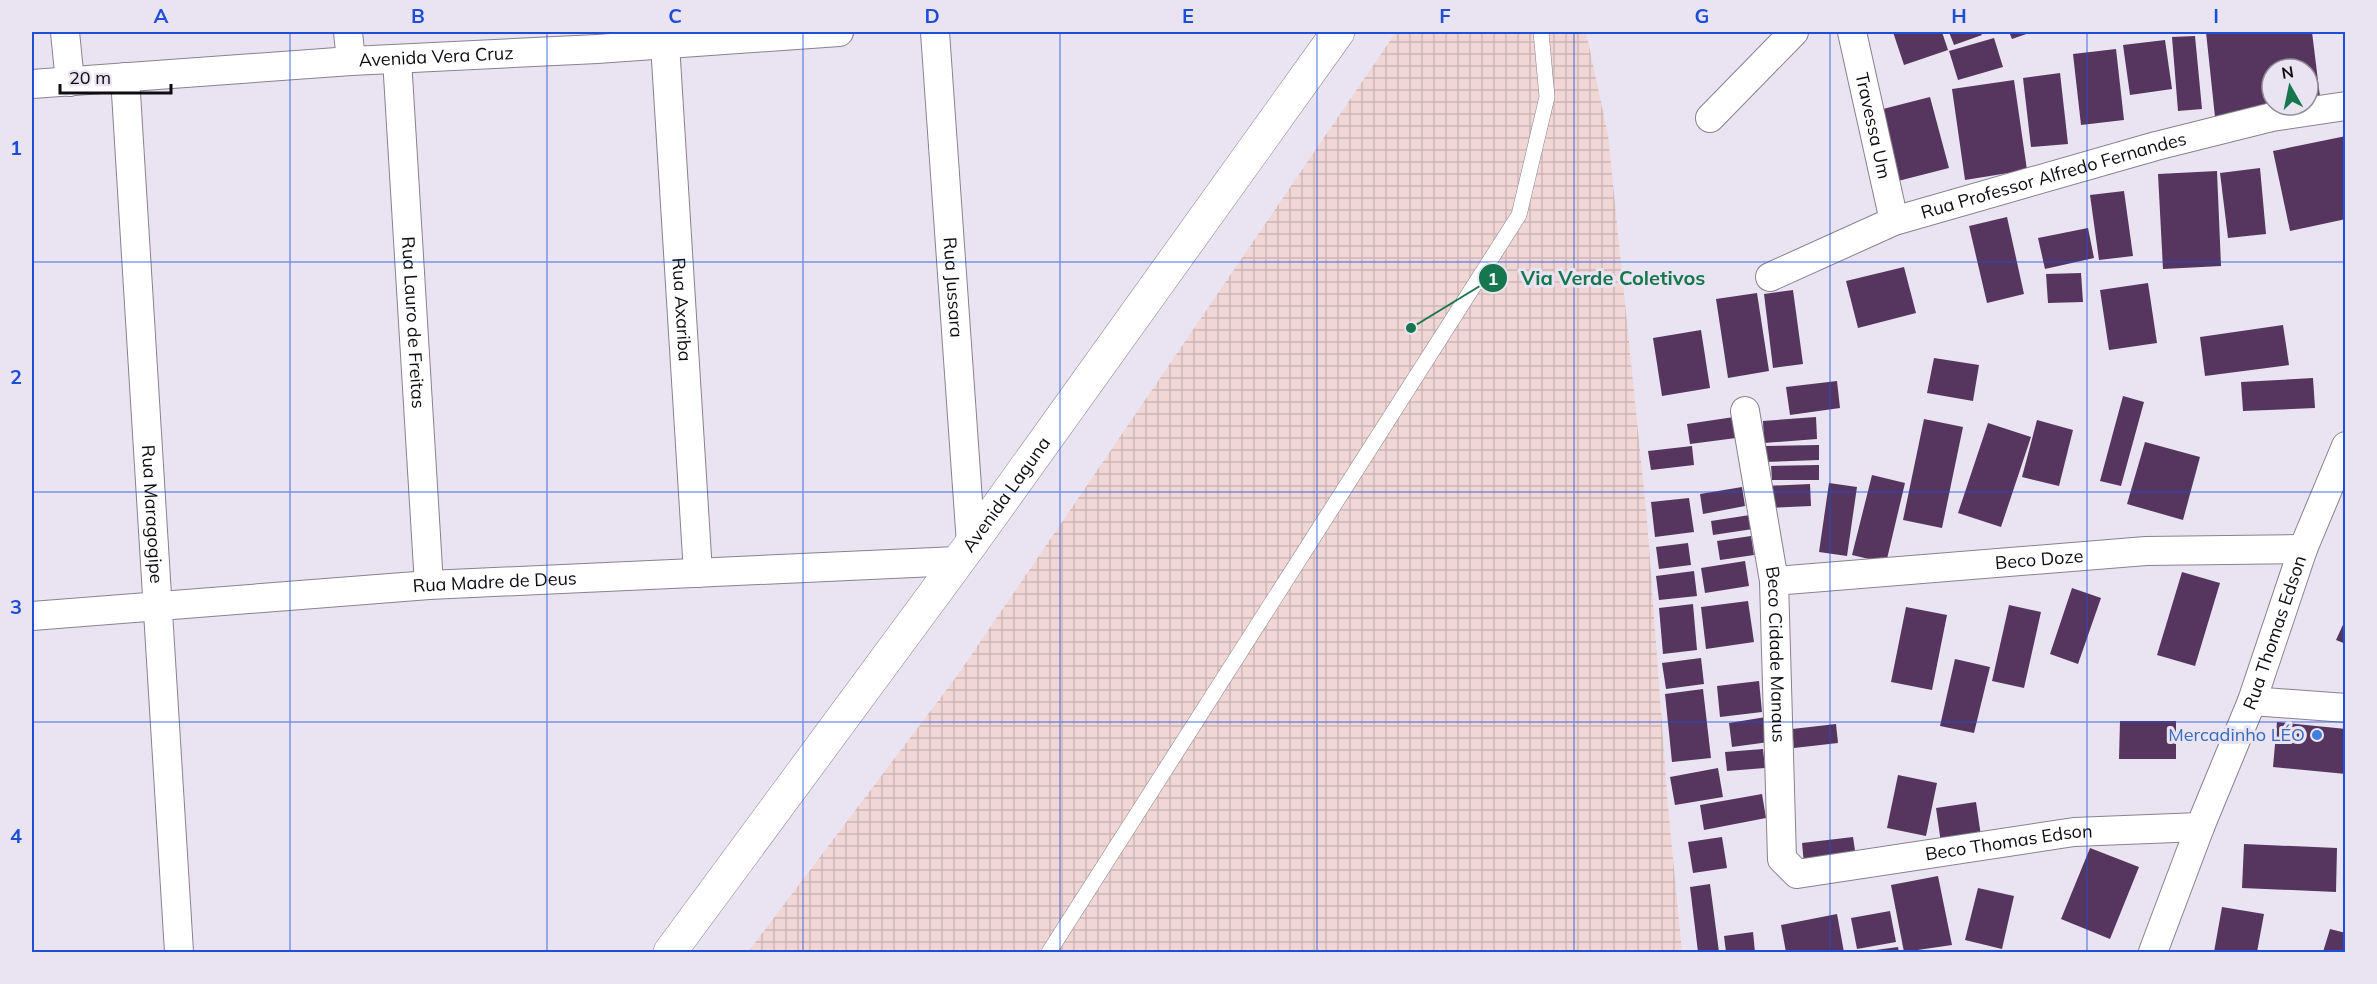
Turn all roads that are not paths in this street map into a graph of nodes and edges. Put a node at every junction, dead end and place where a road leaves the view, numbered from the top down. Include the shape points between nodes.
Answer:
1 (65, 32) edge
2 (348, 32) edge
3 (839, 32) edge
4 (935, 32) edge
5 (1338, 32) edge
6 (1541, 32) edge
7 (1794, 32) edge
8 (1852, 32) edge
9 (596, 40) edge
10 (665, 44) junction
11 (397, 59) junction
12 (351, 61) junction
13 (125, 77) junction
14 (70, 81) junction
15 (32, 84) edge
16 (2346, 106) edge
17 (1710, 118) dead end
18 (1894, 221) junction
19 (1770, 277) dead end
20 (1745, 411) dead end
21 (2346, 446) edge
22 (2303, 549) junction
23 (964, 553) junction
24 (698, 573) junction
25 (1774, 581) junction
26 (429, 585) junction
27 (157, 608) junction
28 (32, 616) edge
29 (2252, 701) junction
30 (2346, 708) edge
31 (2200, 827) junction
32 (1819, 871) joint
33 (179, 952) edge
34 (670, 952) edge
35 (1049, 952) edge
36 (2153, 952) edge

1 - 14 street
2 - 12 street
3 - 10 street, Avenida Vera Cruz
4 - 23 street, Rua Jussara
5 - 23 main road, Avenida Laguna
6 - 35 lane via 1547,97 1520,215
7 - 17 street
8 - 18 street, Travessa Um
9 - 10 street, Avenida Vera Cruz
9 - 11 street, Avenida Vera Cruz
10 - 24 street, Rua Axariba
11 - 12 street, Avenida Vera Cruz
11 - 26 street, Rua Lauro de Freitas
12 - 13 street, Avenida Vera Cruz
13 - 14 street, Avenida Vera Cruz
13 - 27 street, Rua Maragogipe
14 - 15 street, Avenida Vera Cruz
16 - 18 street, Rua Professor Alfredo Fernandes via 2272,117 2156,146
18 - 19 street, Rua Professor Alfredo Fernandes
20 - 25 street, Beco Cidade Manaus
21 - 22 street, Rua Thomas Edson
22 - 25 street, Beco Doze via 2146,550
22 - 29 street, Rua Thomas Edson
23 - 24 street, Rua Madre de Deus
23 - 34 main road, Avenida Laguna
24 - 26 street, Rua Madre de Deus
25 - 32 street, Beco Cidade Manaus via 1782,859 1797,874
26 - 27 street, Rua Madre de Deus
27 - 28 street, Rua Madre de Deus
27 - 33 street, Rua Maragogipe
29 - 30 street
29 - 31 street, Rua Thomas Edson
31 - 32 street, Beco Thomas Edson via 2074,832
31 - 36 street, Rua Thomas Edson

